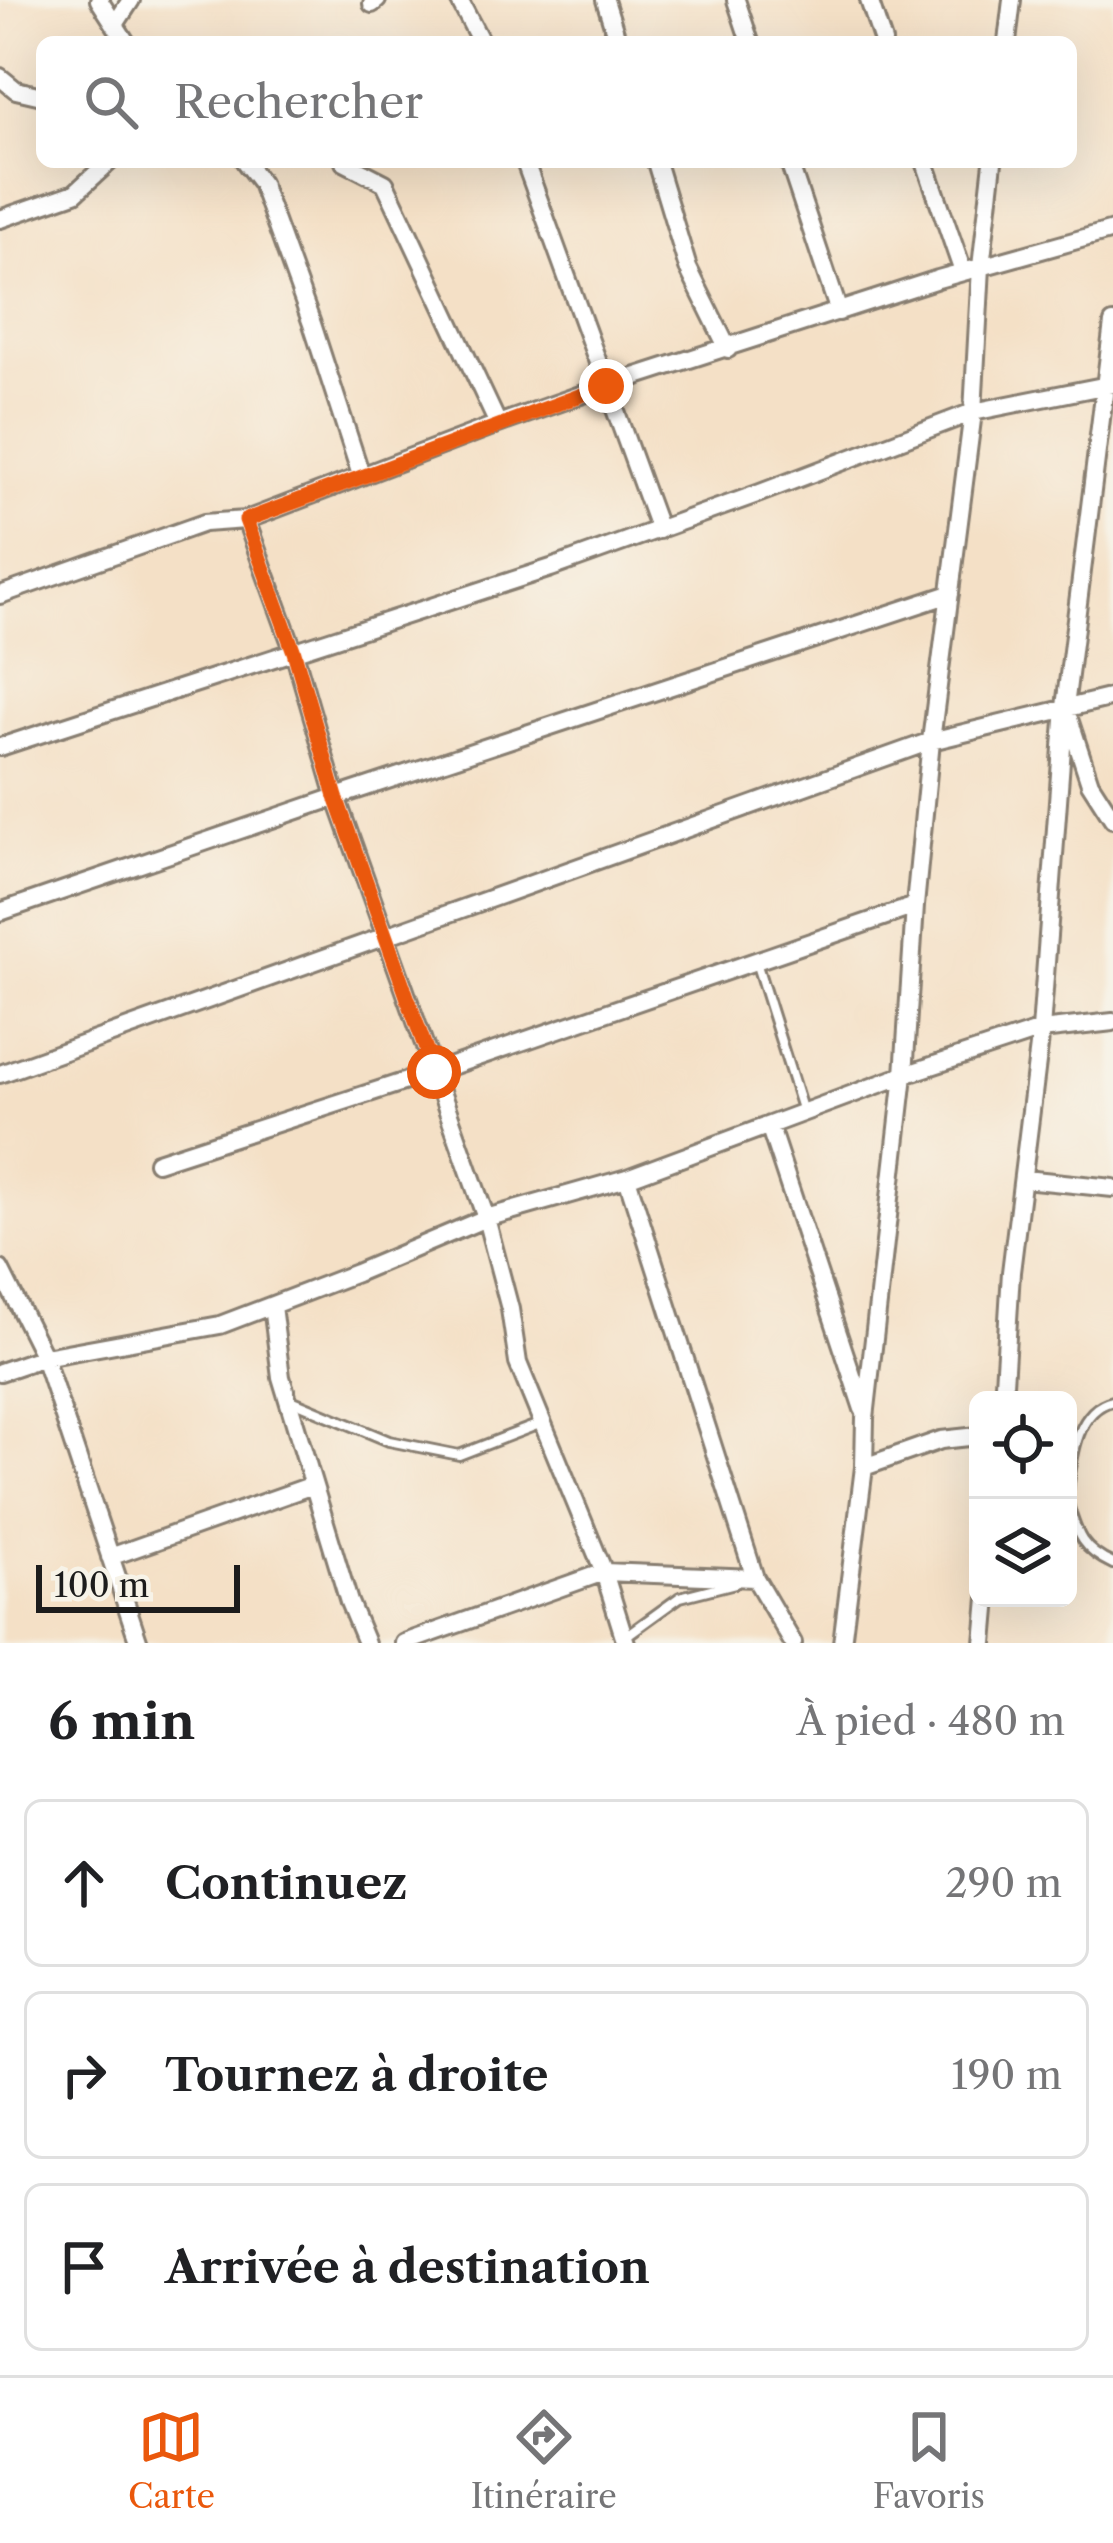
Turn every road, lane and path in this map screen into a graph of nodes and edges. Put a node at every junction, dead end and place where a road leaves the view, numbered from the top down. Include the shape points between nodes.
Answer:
1 (99, 0) edge
2 (131, 0) edge
3 (459, 0) edge
4 (605, 0) edge
5 (736, 0) edge
6 (868, 0) edge
7 (1012, 0) edge
8 (116, 22) junction
9 (123, 36) edge
10 (478, 36) edge
11 (616, 36) edge
12 (748, 36) edge
13 (882, 36) edge
14 (1008, 36) edge
15 (0, 77) edge
16 (36, 94) edge
17 (103, 168) edge
18 (250, 168) edge
19 (356, 168) edge
20 (527, 168) edge
21 (658, 168) edge
22 (791, 168) edge
23 (929, 168) edge
24 (992, 168) edge
25 (0, 219) edge
26 (1113, 230) edge
27 (972, 269) junction
28 (839, 312) junction
29 (1113, 323) edge
30 (728, 349) junction
31 (606, 386) junction
32 (1111, 387) edge
33 (974, 412) junction
34 (498, 424) junction
35 (361, 475) junction
36 (246, 520) junction
37 (659, 530) junction
38 (950, 594) junction
39 (0, 595) edge
40 (294, 652) junction
41 (1113, 697) edge
42 (1065, 706) junction
43 (931, 741) junction
44 (0, 747) edge
45 (336, 797) junction
46 (1113, 819) edge
47 (915, 906) junction
48 (0, 913) edge
49 (385, 936) junction
50 (755, 960) junction
51 (1113, 1022) edge
52 (1041, 1030) junction
53 (434, 1072) junction
54 (0, 1074) edge
55 (904, 1075) junction
56 (803, 1112) junction
57 (769, 1125) junction
58 (157, 1162) dead end
59 (627, 1178) junction
60 (1024, 1180) junction
61 (1113, 1188) edge
62 (486, 1218) junction
63 (0, 1269) edge
64 (272, 1306) junction
65 (44, 1357) junction
66 (0, 1372) edge
67 (1004, 1391) edge
68 (287, 1399) junction
69 (1113, 1401) edge
70 (866, 1418) junction
71 (544, 1422) junction
72 (969, 1437) edge
73 (1077, 1443) edge
74 (864, 1467) junction
75 (314, 1485) junction
76 (1077, 1535) edge
77 (110, 1557) junction
78 (1113, 1564) edge
79 (604, 1572) junction
80 (754, 1578) junction
81 (987, 1607) edge
82 (626, 1640) edge
83 (139, 1643) edge
84 (366, 1643) edge
85 (404, 1643) edge
86 (793, 1643) edge
87 (842, 1643) edge
88 (984, 1643) edge

1 - 8 street
2 - 8 street
3 - 10 street
4 - 11 street
5 - 12 street
6 - 13 street
7 - 14 street
8 - 9 street
15 - 16 street
17 - 25 street via 75,193
18 - 35 street
19 - 34 street via 385,183
20 - 31 street
21 - 30 street via 688,268
22 - 28 street
23 - 27 street
24 - 27 street
26 - 27 street
27 - 28 street
27 - 33 street
28 - 30 street
29 - 32 street
30 - 31 street
31 - 34 street
31 - 37 street
32 - 33 street
32 - 42 street
33 - 37 street
33 - 38 street
34 - 35 street
35 - 36 street
36 - 39 street via 204,523
36 - 40 street
37 - 40 street
38 - 43 street
38 - 45 street
40 - 44 street
40 - 45 street
41 - 42 street
42 - 43 street
42 - 46 street via 1090,783
42 - 52 street
43 - 47 street
43 - 49 street
45 - 48 street
45 - 49 street
47 - 50 street
47 - 55 street
49 - 53 street
49 - 54 street
50 - 53 street
50 - 56 lane
51 - 52 street
52 - 55 street
52 - 60 street
53 - 58 street
53 - 62 street
55 - 56 street
55 - 70 street
56 - 57 street
57 - 59 street
57 - 70 street
59 - 62 street
59 - 80 street
60 - 61 street
60 - 67 street
62 - 64 street
62 - 71 street via 518,1364
63 - 65 street
64 - 65 street via 220,1325
64 - 68 street
65 - 66 street
65 - 77 street
68 - 71 lane via 388,1441 459,1455
68 - 75 street
69 - 73 lane via 1094,1408
70 - 74 street
71 - 79 street
72 - 74 street
74 - 87 street
75 - 77 street
75 - 84 street
76 - 78 lane
77 - 83 street
79 - 80 street
79 - 82 street
79 - 85 street
80 - 82 lane via 680,1597
80 - 86 street
81 - 88 street

